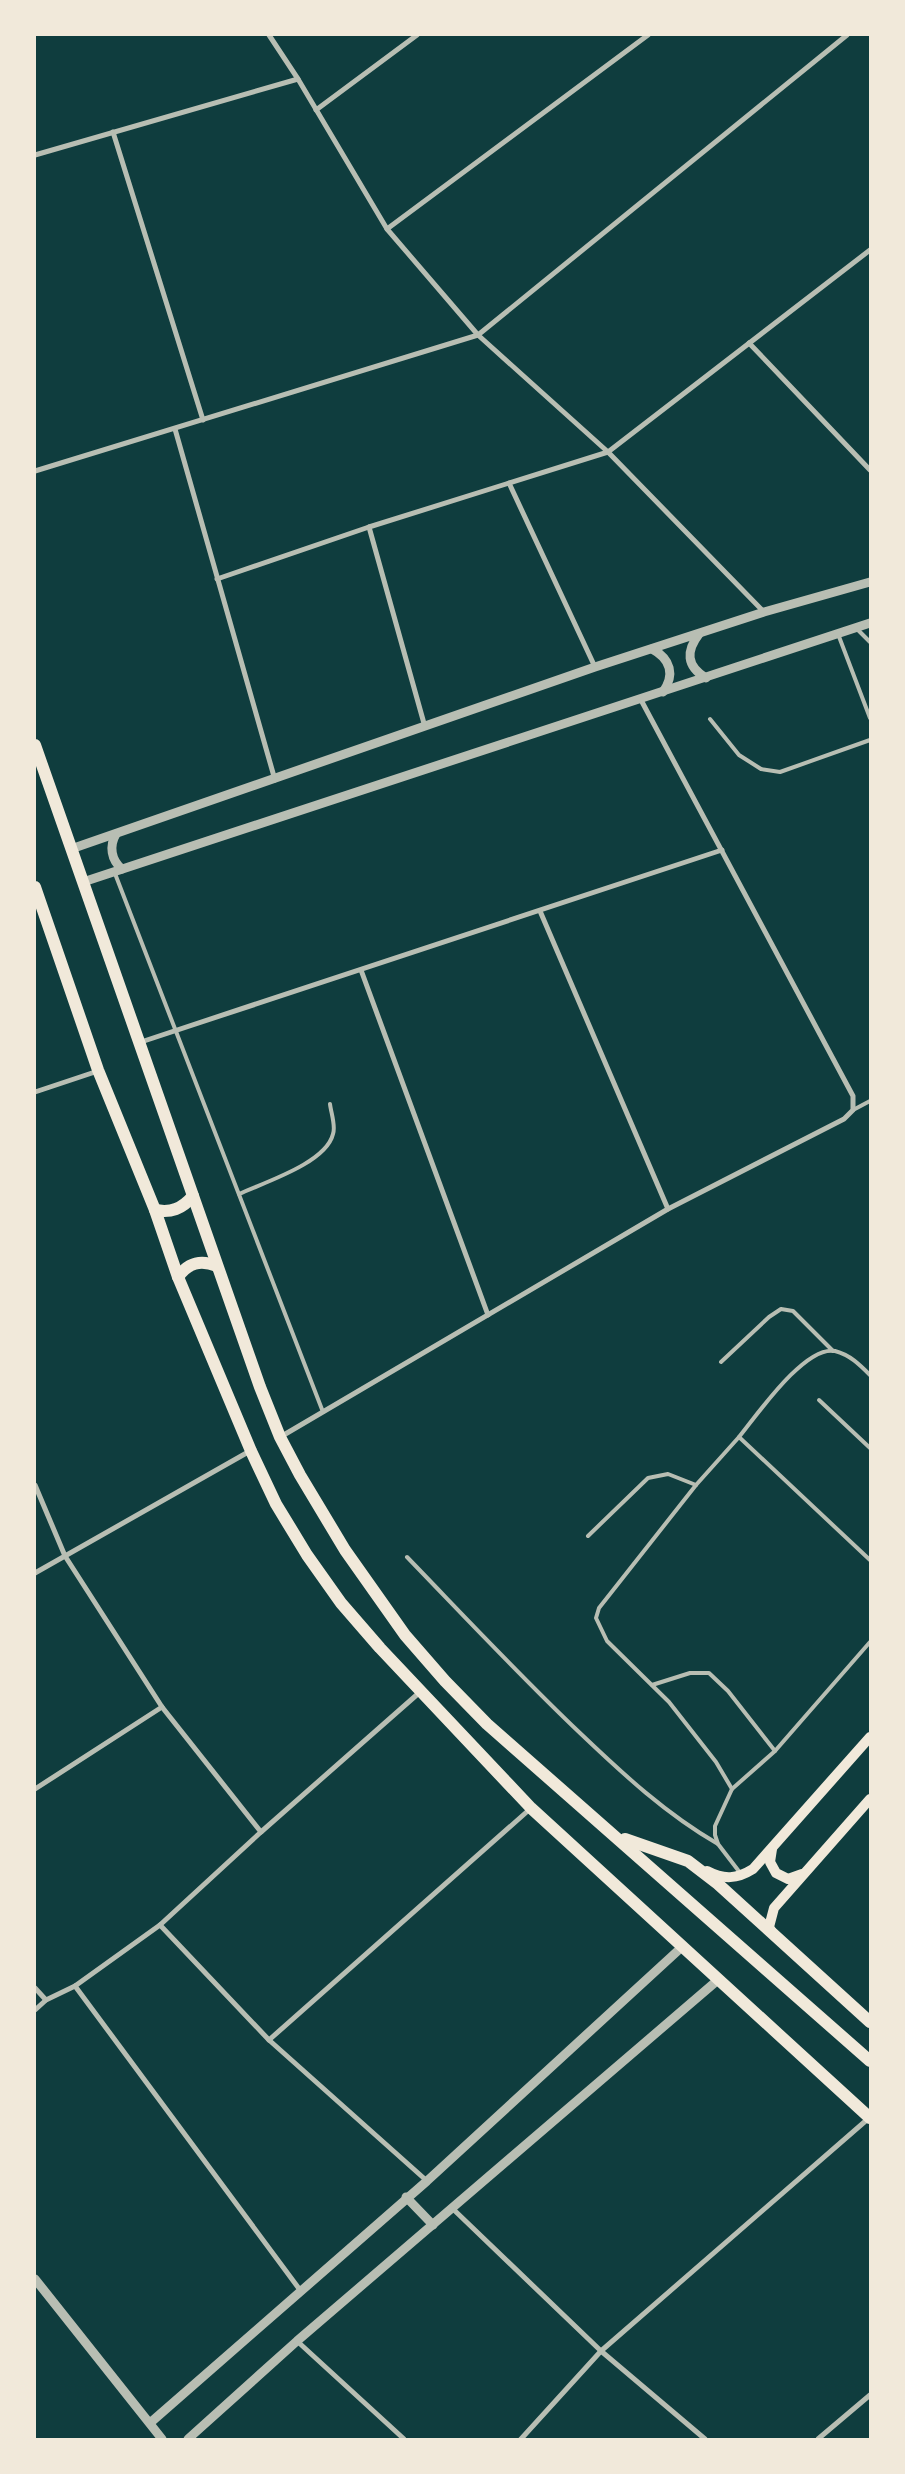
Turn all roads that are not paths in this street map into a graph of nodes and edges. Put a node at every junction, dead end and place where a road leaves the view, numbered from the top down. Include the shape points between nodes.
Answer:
1 (269, 35) edge
2 (417, 35) edge
3 (648, 35) edge
4 (847, 35) edge
5 (298, 79) junction
6 (316, 110) junction
7 (113, 132) junction
8 (35, 155) edge
9 (387, 229) junction
10 (869, 252) edge
11 (478, 335) junction
12 (750, 343) junction
13 (203, 420) junction
14 (175, 429) junction
15 (608, 452) junction
16 (870, 470) edge
17 (35, 471) edge
18 (509, 483) junction
19 (369, 527) junction
20 (217, 578) junction
21 (870, 582) edge
22 (764, 612) junction
23 (870, 623) edge
24 (856, 628) junction
25 (700, 633) junction
26 (838, 634) junction
27 (870, 642) edge
28 (652, 649) junction
29 (595, 667) junction
30 (706, 678) junction
31 (663, 692) junction
32 (641, 700) junction
33 (870, 718) edge
34 (710, 720) dead end
35 (425, 727) junction
36 (870, 740) edge
37 (35, 745) edge
38 (275, 780) junction
39 (116, 834) junction
40 (71, 850) junction
41 (722, 850) junction
42 (118, 870) junction
43 (83, 882) junction
44 (35, 887) edge
45 (37, 902) edge
46 (540, 911) junction
47 (361, 970) junction
48 (176, 1030) junction
49 (140, 1042) junction
50 (98, 1070) junction
51 (35, 1092) edge
52 (870, 1101) edge
53 (330, 1104) dead end
54 (853, 1110) junction
55 (238, 1194) junction
56 (193, 1196) junction
57 (668, 1209) junction
58 (154, 1210) junction
59 (217, 1266) junction
60 (178, 1277) junction
61 (488, 1315) junction
62 (833, 1351) junction
63 (721, 1362) dead end
64 (870, 1375) edge
65 (819, 1400) dead end
66 (323, 1412) junction
67 (739, 1436) junction
68 (280, 1437) junction
69 (870, 1448) edge
70 (250, 1451) junction
71 (35, 1485) edge
72 (696, 1485) junction
73 (588, 1536) dead end
74 (65, 1556) junction
75 (407, 1557) dead end
76 (870, 1560) edge
77 (35, 1573) edge
78 (870, 1642) edge
79 (652, 1685) junction
80 (420, 1691) junction
81 (162, 1707) junction
82 (870, 1737) edge
83 (775, 1751) junction
84 (35, 1789) edge
85 (732, 1789) junction
86 (870, 1799) edge
87 (531, 1808) junction
88 (602, 1823) junction
89 (261, 1832) junction
90 (718, 1844) junction
91 (776, 1844) junction
92 (688, 1861) junction
93 (806, 1871) junction
94 (743, 1876) junction
95 (160, 1925) junction
96 (780, 1942) junction
97 (683, 1946) junction
98 (719, 1979) junction
99 (75, 1986) junction
100 (35, 1988) edge
101 (46, 2000) junction
102 (35, 2010) edge
103 (870, 2022) edge
104 (269, 2040) junction
105 (870, 2061) edge
106 (870, 2118) edge
107 (427, 2181) junction
108 (406, 2197) junction
109 (453, 2209) junction
110 (433, 2225) junction
111 (35, 2279) edge
112 (300, 2290) junction
113 (297, 2341) junction
114 (601, 2351) junction
115 (870, 2395) edge
116 (150, 2423) junction
117 (162, 2439) edge
118 (188, 2439) edge
119 (404, 2439) edge
120 (521, 2439) edge
121 (705, 2439) edge
122 (818, 2439) edge

1 - 5 street
2 - 6 street
3 - 9 street
4 - 11 street
5 - 6 street
5 - 7 street
6 - 9 street
7 - 8 street
7 - 13 street
9 - 11 street
10 - 12 street
11 - 13 street
11 - 15 street
12 - 15 street
12 - 16 street
13 - 14 street
14 - 17 street
14 - 20 street
15 - 18 street
15 - 22 street
18 - 19 street
18 - 29 street
19 - 20 street
19 - 35 street
20 - 38 street
21 - 22 street
22 - 25 street
23 - 24 street
24 - 26 street
24 - 27 lane
25 - 28 street
25 - 30 street via 690,647 690,653 693,666
26 - 30 street
26 - 33 lane
28 - 29 street
28 - 31 street via 661,654 669,667 670,679
29 - 35 street
30 - 31 street
31 - 32 street
32 - 41 street
32 - 42 street
34 - 36 lane via 739,755 760,769 780,772
35 - 38 street
37 - 40 main road
38 - 39 street
39 - 40 street
39 - 42 street via 112,853
40 - 43 main road
41 - 46 street
41 - 54 street via 853,1096
42 - 43 street
42 - 48 lane
43 - 49 main road
44 - 45 main road
45 - 50 main road
46 - 47 street
46 - 57 street
47 - 48 street
47 - 61 street
48 - 49 street
48 - 55 lane
49 - 56 main road
50 - 51 street
50 - 58 main road
52 - 54 lane
53 - 55 lane via 334,1132 329,1147 311,1161
54 - 57 street via 844,1119
55 - 66 lane
56 - 58 main road via 180,1208 163,1212
56 - 59 main road
57 - 61 street
58 - 60 main road
59 - 60 main road via 208,1262 191,1264
59 - 68 main road
60 - 70 main road
61 - 66 street
62 - 63 lane via 793,1311 781,1308
62 - 64 lane via 852,1358
62 - 67 lane via 814,1354 797,1369
65 - 69 lane
66 - 68 street
67 - 72 lane
67 - 76 lane
68 - 88 main road via 322,1513 405,1635 488,1724
70 - 74 street
70 - 80 main road via 276,1504 307,1555 341,1603
71 - 74 street
72 - 73 lane via 668,1474 648,1478
72 - 79 lane via 598,1608 596,1618 607,1641
74 - 77 street
74 - 81 street
75 - 90 lane via 541,1696 604,1756 673,1816
78 - 83 lane
79 - 83 lane via 690,1673 709,1673 728,1691
79 - 85 lane via 710,1755
80 - 87 main road
80 - 89 street
81 - 84 street
81 - 89 street
82 - 91 main road
83 - 85 lane
85 - 90 lane via 715,1826
86 - 93 main road
87 - 97 main road
87 - 104 street
88 - 92 main road via 629,1841
88 - 105 main road
89 - 95 street
90 - 94 lane
91 - 93 main road via 770,1855 776,1873 788,1879
91 - 94 main road
92 - 94 main road via 716,1876
92 - 96 main road via 718,1884
93 - 96 main road via 774,1908 769,1920 769,1927
95 - 99 street
95 - 104 street
96 - 103 main road
97 - 98 main road
97 - 107 street
98 - 106 main road
98 - 109 street
99 - 101 street
99 - 112 street
100 - 101 street
101 - 102 street
104 - 107 street
106 - 114 street
107 - 108 street
108 - 110 street
108 - 112 street
109 - 110 street
109 - 114 street
110 - 113 street
111 - 116 street
112 - 116 street
113 - 118 street
113 - 119 street
114 - 120 street
114 - 121 street
115 - 122 street
116 - 117 street

